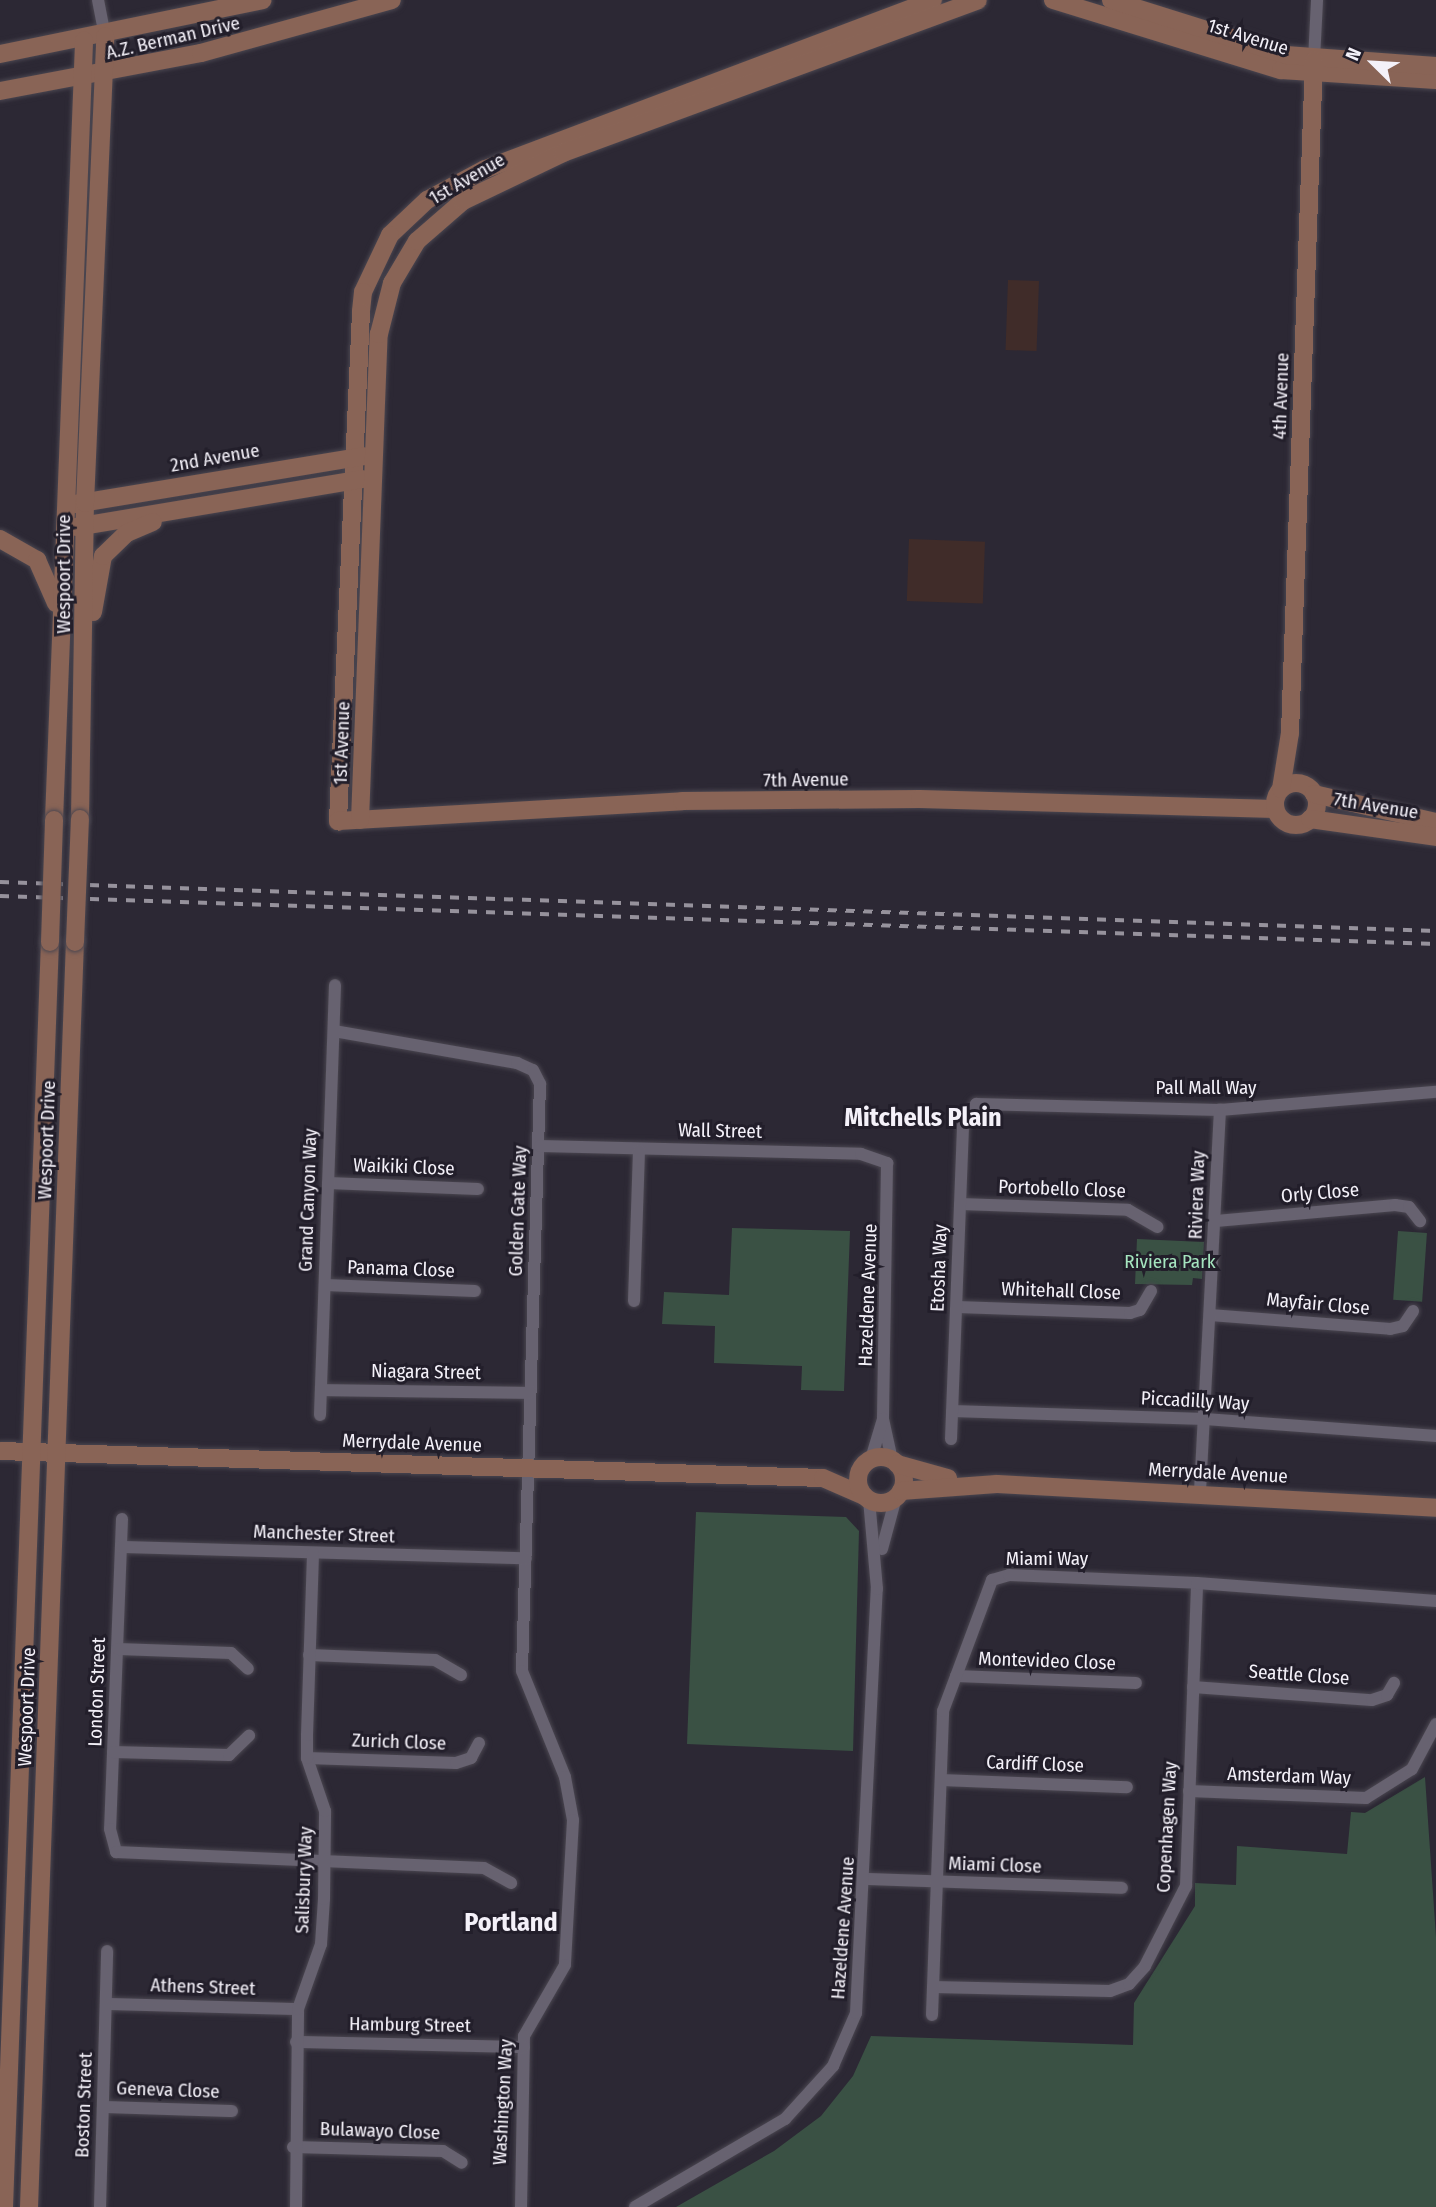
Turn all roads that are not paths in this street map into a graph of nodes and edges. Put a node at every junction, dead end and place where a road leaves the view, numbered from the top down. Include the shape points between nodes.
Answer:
1 (262, 0) edge
2 (392, 0) edge
3 (933, 0) edge
4 (978, 0) edge
5 (1053, 0) edge
6 (1111, 0) edge
7 (1317, 0) edge
8 (98, 7) edge
9 (105, 36) junction
10 (84, 41) junction
11 (0, 54) edge
12 (1436, 66) edge
13 (1314, 67) junction
14 (104, 75) junction
15 (80, 79) junction
16 (1436, 80) edge
17 (0, 91) edge
18 (379, 253) junction
19 (403, 262) junction
20 (375, 455) junction
21 (353, 456) junction
22 (374, 478) junction
23 (353, 480) junction
24 (85, 503) junction
25 (62, 505) junction
26 (195, 506) junction
27 (85, 526) junction
28 (62, 529) junction
29 (0, 540) edge
30 (59, 609) junction
31 (87, 665) junction
32 (1290, 733) junction
33 (1281, 789) junction
34 (1310, 790) junction
35 (1275, 809) junction
36 (1310, 819) junction
37 (360, 820) junction
38 (338, 821) joint
39 (1436, 822) edge
40 (1436, 837) edge
41 (335, 985) dead end
42 (334, 1031) junction
43 (1436, 1092) edge
44 (976, 1104) joint
45 (1220, 1110) junction
46 (540, 1146) junction
47 (639, 1150) junction
48 (891, 1172) joint
49 (328, 1184) junction
50 (478, 1189) dead end
51 (960, 1204) junction
52 (1216, 1221) junction
53 (1420, 1221) dead end
54 (1157, 1227) dead end
55 (325, 1285) junction
56 (475, 1291) dead end
57 (1152, 1291) dead end
58 (634, 1301) dead end
59 (957, 1307) junction
60 (1413, 1311) dead end
61 (1210, 1315) junction
62 (321, 1390) junction
63 (530, 1393) junction
64 (952, 1411) junction
65 (320, 1415) dead end
66 (883, 1419) junction
67 (1205, 1419) junction
68 (1436, 1436) edge
69 (951, 1439) dead end
70 (0, 1451) edge
71 (31, 1452) junction
72 (57, 1454) junction
73 (868, 1461) junction
74 (895, 1462) junction
75 (528, 1468) junction
76 (824, 1478) junction
77 (997, 1484) junction
78 (1200, 1491) junction
79 (898, 1494) junction
80 (867, 1498) junction
81 (1436, 1508) edge
82 (121, 1519) dead end
83 (121, 1546) junction
84 (313, 1553) junction
85 (526, 1558) junction
86 (877, 1583) junction
87 (1197, 1583) junction
88 (1436, 1601) edge
89 (118, 1649) junction
90 (309, 1655) junction
91 (248, 1669) dead end
92 (461, 1675) dead end
93 (956, 1676) junction
94 (1136, 1683) dead end
95 (1394, 1683) dead end
96 (1193, 1686) junction
97 (1436, 1724) edge
98 (249, 1736) dead end
99 (479, 1743) dead end
100 (113, 1752) junction
101 (307, 1758) junction
102 (941, 1780) junction
103 (1128, 1787) dead end
104 (1189, 1791) junction
105 (325, 1862) junction
106 (867, 1879) junction
107 (937, 1882) junction
108 (510, 1883) dead end
109 (1122, 1888) dead end
110 (107, 1951) dead end
111 (933, 1987) junction
112 (106, 2004) junction
113 (299, 2009) junction
114 (932, 2015) dead end
115 (296, 2042) junction
116 (524, 2047) junction
117 (103, 2107) junction
118 (232, 2111) dead end
119 (293, 2147) junction
120 (462, 2163) dead end
121 (4, 2207) edge
122 (29, 2207) edge
123 (100, 2207) edge
124 (296, 2207) edge
125 (521, 2207) edge
126 (635, 2207) edge

1 - 9 street, A.Z. Berman Drive
2 - 14 street, A.Z. Berman Drive
3 - 18 street, 1st Avenue via 485,169 427,200
4 - 19 street, 1st Avenue via 542,163 448,211
5 - 13 street, 1st Avenue
6 - 13 street, 1st Avenue
7 - 13 street
8 - 9 street
8 - 10 street
9 - 10 street, A.Z. Berman Drive
9 - 14 street, Wespoort Drive
10 - 11 street, A.Z. Berman Drive
10 - 15 street, Wespoort Drive
12 - 13 street, 1st Avenue
13 - 16 street, 1st Avenue
13 - 32 street, 4th Avenue
14 - 15 street, A.Z. Berman Drive
14 - 24 street, Wespoort Drive
15 - 17 street, A.Z. Berman Drive
15 - 25 street, Wespoort Drive
18 - 19 street
18 - 21 street, 1st Avenue via 363,292
19 - 20 street, 1st Avenue via 383,306
20 - 21 street, 2nd Avenue
20 - 22 street, 1st Avenue
21 - 23 street, 1st Avenue
21 - 24 street, 2nd Avenue
22 - 23 street
22 - 37 street, 1st Avenue
23 - 26 street
23 - 38 street, 1st Avenue
24 - 25 street, 2nd Avenue
24 - 27 street, Wespoort Drive
25 - 28 street, Wespoort Drive
26 - 27 street
26 - 31 street via 127,533 103,556
27 - 28 street
27 - 31 street, Wespoort Drive
28 - 30 street, Wespoort Drive
29 - 30 street via 37,560
30 - 71 street, Wespoort Drive, bridge
31 - 72 street, Wespoort Drive, bridge
32 - 33 street, 4th Avenue
32 - 34 street, 4th Avenue
33 - 34 street, 7th Avenue
33 - 35 street, 4th Avenue
34 - 36 street
34 - 39 street, 7th Avenue
35 - 36 street, 7th Avenue via 1290,824
35 - 37 street, 7th Avenue via 920,799 682,801
36 - 40 street, 7th Avenue
37 - 38 street, 7th Avenue
41 - 42 street, Grand Canyon Way
42 - 46 street, Golden Gate Way via 527,1066 540,1084
42 - 49 street, Grand Canyon Way
43 - 45 street, Pall Mall Way
44 - 45 street, Pall Mall Way
44 - 51 street, Etosha Way via 964,1121
45 - 52 street, Riviera Way
46 - 47 street, Wall Street
46 - 63 street, Golden Gate Way
47 - 48 street, Wall Street via 871,1155
47 - 58 street
48 - 66 street, Hazeldene Avenue
49 - 50 street, Waikiki Close
49 - 55 street, Grand Canyon Way
51 - 54 street, Portobello Close via 1128,1210
51 - 59 street, Etosha Way
52 - 53 street, Orly Close via 1395,1205 1409,1208
52 - 61 street, Riviera Way
55 - 56 street, Panama Close
55 - 62 street, Grand Canyon Way
57 - 59 street, Whitehall Close via 1140,1310 1130,1312
59 - 64 street, Etosha Way
60 - 61 street, Mayfair Close via 1403,1326 1390,1329
61 - 67 street, Riviera Way
62 - 63 street, Niagara Street
62 - 65 street, Grand Canyon Way
63 - 75 street, Golden Gate Way
64 - 67 street, Piccadilly Way
64 - 69 street, Etosha Way
66 - 73 street, Hazeldene Avenue
66 - 74 street, Hazeldene Avenue
67 - 68 street, Piccadilly Way
67 - 78 street, Riviera Way
70 - 71 street, Merrydale Avenue
71 - 72 street, Merrydale Avenue
71 - 121 street, Wespoort Drive
72 - 75 street, Merrydale Avenue
72 - 122 street, Wespoort Drive
73 - 74 street, Merrydale Avenue
73 - 76 street, Merrydale Avenue
73 - 80 street via 858,1476
74 - 77 street, Merrydale Avenue via 935,1477
74 - 79 street
75 - 76 street, Merrydale Avenue
75 - 85 street, Golden Gate Way
76 - 80 street, Merrydale Avenue
77 - 78 street, Merrydale Avenue
77 - 79 street, Merrydale Avenue
78 - 81 street, Merrydale Avenue
79 - 80 street, Merrydale Avenue
79 - 86 street, Hazeldene Avenue via 884,1527
80 - 86 street, Hazeldene Avenue
82 - 83 street, London Street
83 - 84 street, Manchester Street
83 - 89 street, London Street
84 - 85 street, Manchester Street
84 - 90 street, Salisbury Way
85 - 116 street, Washington Way via 522,1671 565,1777 573,1820 565,1965 527,2027
86 - 106 street, Hazeldene Avenue
87 - 88 street, Miami Way
87 - 93 street, Miami Way via 1001,1576 983,1592 979,1626
87 - 96 street, Copenhagen Way
89 - 91 street via 231,1653
89 - 100 street, London Street
90 - 92 street via 435,1660
90 - 101 street, Salisbury Way
93 - 94 street, Montevideo Close
93 - 102 street, Miami Way via 943,1711
95 - 96 street, Seattle Close via 1387,1695 1373,1700
96 - 104 street, Copenhagen Way
97 - 104 street, Amsterdam Way via 1412,1769 1366,1798
98 - 100 street via 229,1755
99 - 101 street, Zurich Close via 471,1758 456,1763
100 - 105 street, London Street via 112,1844 128,1856
101 - 105 street, Salisbury Way via 326,1811
102 - 103 street, Cardiff Close
102 - 107 street, Miami Way
104 - 111 street, Copenhagen Way via 1182,1903 1129,1984 1097,1992
105 - 108 street via 484,1868
105 - 113 street, Salisbury Way via 321,1944
106 - 107 street, Miami Close
106 - 126 street, Hazeldene Avenue via 856,2013 821,2084 785,2119
107 - 109 street, Miami Close
107 - 111 street, Miami Way
110 - 112 street, Boston Street
111 - 114 street, Miami Way
112 - 113 street, Athens Street
112 - 117 street, Boston Street
113 - 115 street, Salisbury Way
115 - 116 street, Hamburg Street
115 - 119 street, Salisbury Way
116 - 125 street, Washington Way
117 - 118 street, Geneva Close
117 - 123 street, Boston Street
119 - 120 street, Bulawayo Close via 443,2151
119 - 124 street, Salisbury Way

